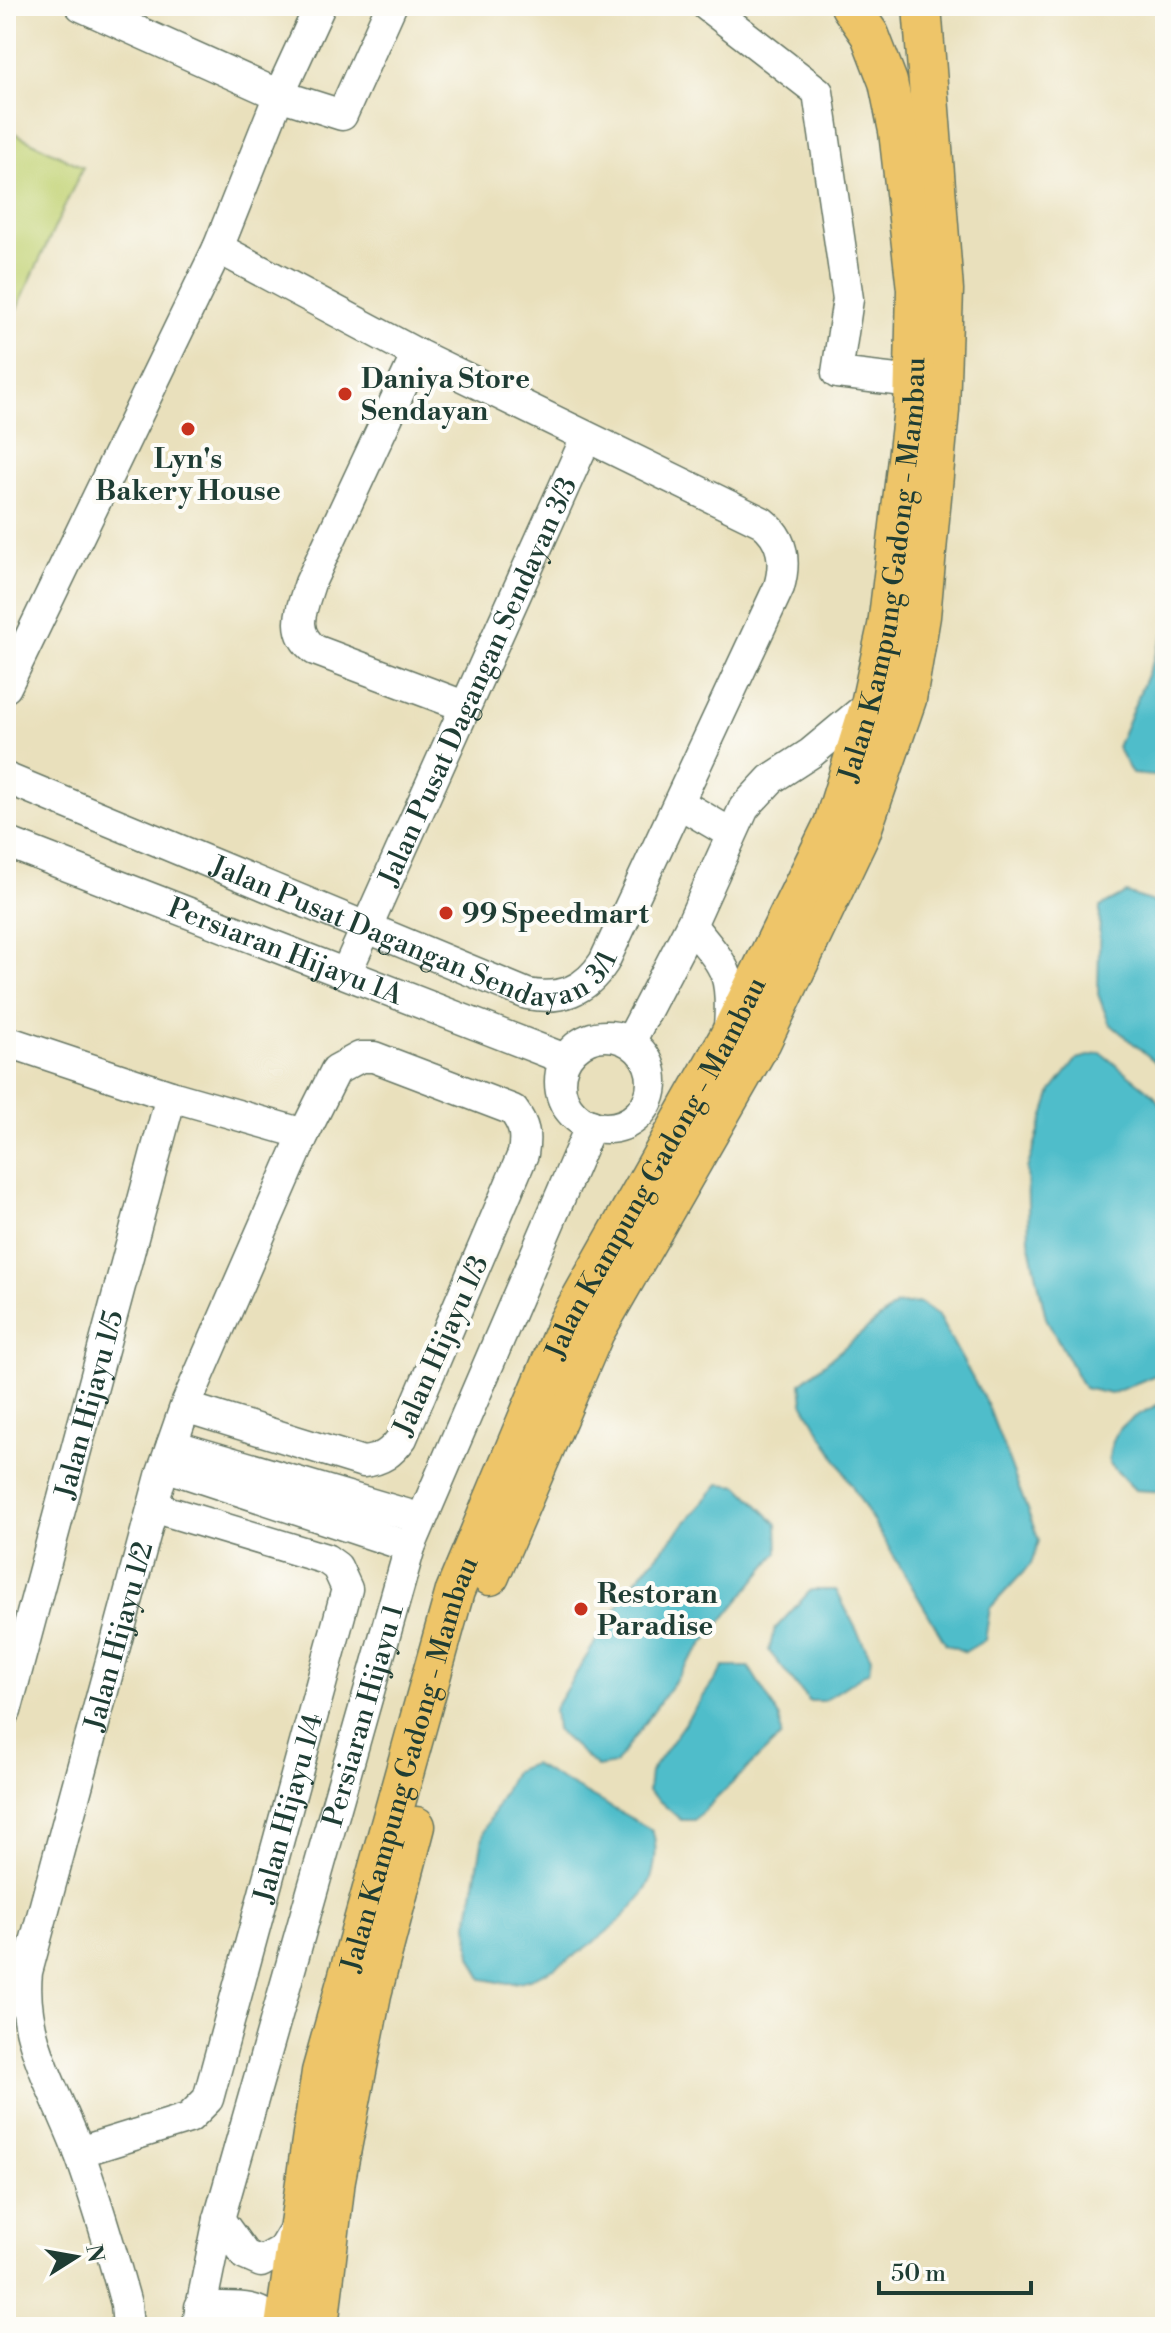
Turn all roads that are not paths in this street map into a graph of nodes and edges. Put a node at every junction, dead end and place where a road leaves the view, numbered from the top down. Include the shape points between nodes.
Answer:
1 (81, 6) edge
2 (320, 6) edge
3 (391, 6) edge
4 (707, 6) edge
5 (850, 6) edge
6 (922, 6) edge
7 (279, 95) junction
8 (218, 248) junction
9 (417, 354) junction
10 (913, 382) junction
11 (586, 438) junction
12 (6, 687) edge
13 (870, 704) junction
14 (464, 706) junction
15 (6, 778) edge
16 (679, 803) junction
17 (730, 833) junction
18 (6, 842) edge
19 (366, 925) junction
20 (691, 925) junction
21 (346, 973) junction
22 (728, 1038) junction
23 (6, 1041) edge
24 (630, 1042) junction
25 (565, 1059) junction
26 (441, 1080) joint
27 (171, 1096) junction
28 (591, 1125) junction
29 (304, 1134) junction
30 (185, 1407) junction
31 (168, 1456) junction
32 (153, 1507) junction
33 (419, 1518) junction
34 (410, 1547) junction
35 (6, 1711) edge
36 (79, 2152) junction
37 (219, 2219) junction
38 (297, 2225) junction
39 (198, 2317) edge
40 (128, 2327) edge
41 (273, 2327) edge
42 (284, 2327) edge
43 (319, 2327) edge

1 - 7 street
2 - 7 street
3 - 7 street via 342,115
4 - 10 street via 818,92 848,299 837,373
5 - 10 main road, Jalan Kampung Gadong - Mambau via 870,35 888,82 898,131 916,289
6 - 43 main road, Jalan Kampung Gadong - Mambau via 944,290 921,616 907,699 861,833 762,1041 595,1332 485,1589 447,1692 372,1994 336,2179
7 - 8 street
8 - 9 street, Jalan Pusat Dagangan Sendayan 3/1
8 - 12 street
9 - 11 street, Jalan Pusat Dagangan Sendayan 3/1
9 - 14 street via 310,583 300,631 315,650
10 - 13 main road, Jalan Kampung Gadong - Mambau via 887,626
11 - 14 street, Jalan Pusat Dagangan Sendayan 3/3
11 - 16 street, Jalan Pusat Dagangan Sendayan 3/1 via 762,522 780,542 779,587
13 - 17 street via 771,779
13 - 22 main road, Jalan Kampung Gadong - Mambau via 833,824
14 - 19 street, Jalan Pusat Dagangan Sendayan 3/3
15 - 19 street, Jalan Pusat Dagangan Sendayan 3/1
16 - 17 street
16 - 19 street, Jalan Pusat Dagangan Sendayan 3/1 via 594,979 564,995 527,994
17 - 20 street
18 - 21 street, Persiaran Hijayu 1A
19 - 21 street, Jalan Pusat Dagangan Sendayan 3/3
20 - 22 street via 727,971
20 - 24 street
21 - 25 street, Persiaran Hijayu 1A
22 - 38 main road, Jalan Kampung Gadong - Mambau via 568,1321 455,1591 321,2072
23 - 27 street
24 - 25 street via 616,1036 587,1039
24 - 28 street via 649,1064 651,1093 645,1107 622,1126
25 - 28 street via 560,1074 566,1105
26 - 29 street, Jalan Hijayu 1/2 via 374,1057 347,1062 336,1070
26 - 30 street, Jalan Hijayu 1/3 via 513,1110 526,1136 511,1182 392,1451 363,1462
27 - 29 street
27 - 35 street, Jalan Hijayu 1/5
28 - 33 street, Persiaran Hijayu 1
29 - 30 street, Jalan Hijayu 1/2
30 - 31 street, Jalan Hijayu 1/2
31 - 32 street, Jalan Hijayu 1/2
31 - 33 street
31 - 34 street
32 - 36 street, Jalan Hijayu 1/2 via 27,1972 31,2037
32 - 36 street, Jalan Hijayu 1/4 via 326,1559 337,1567 347,1589 208,2099 189,2118
33 - 34 street, Persiaran Hijayu 1
34 - 37 street, Persiaran Hijayu 1
36 - 40 street, Jalan Hijayu 1/2 via 118,2275
37 - 38 street via 245,2255 261,2262 282,2250
37 - 39 street, Persiaran Hijayu 1
38 - 42 main road, Jalan Kampung Gadong - Mambau
39 - 41 street via 253,2309 267,2315

